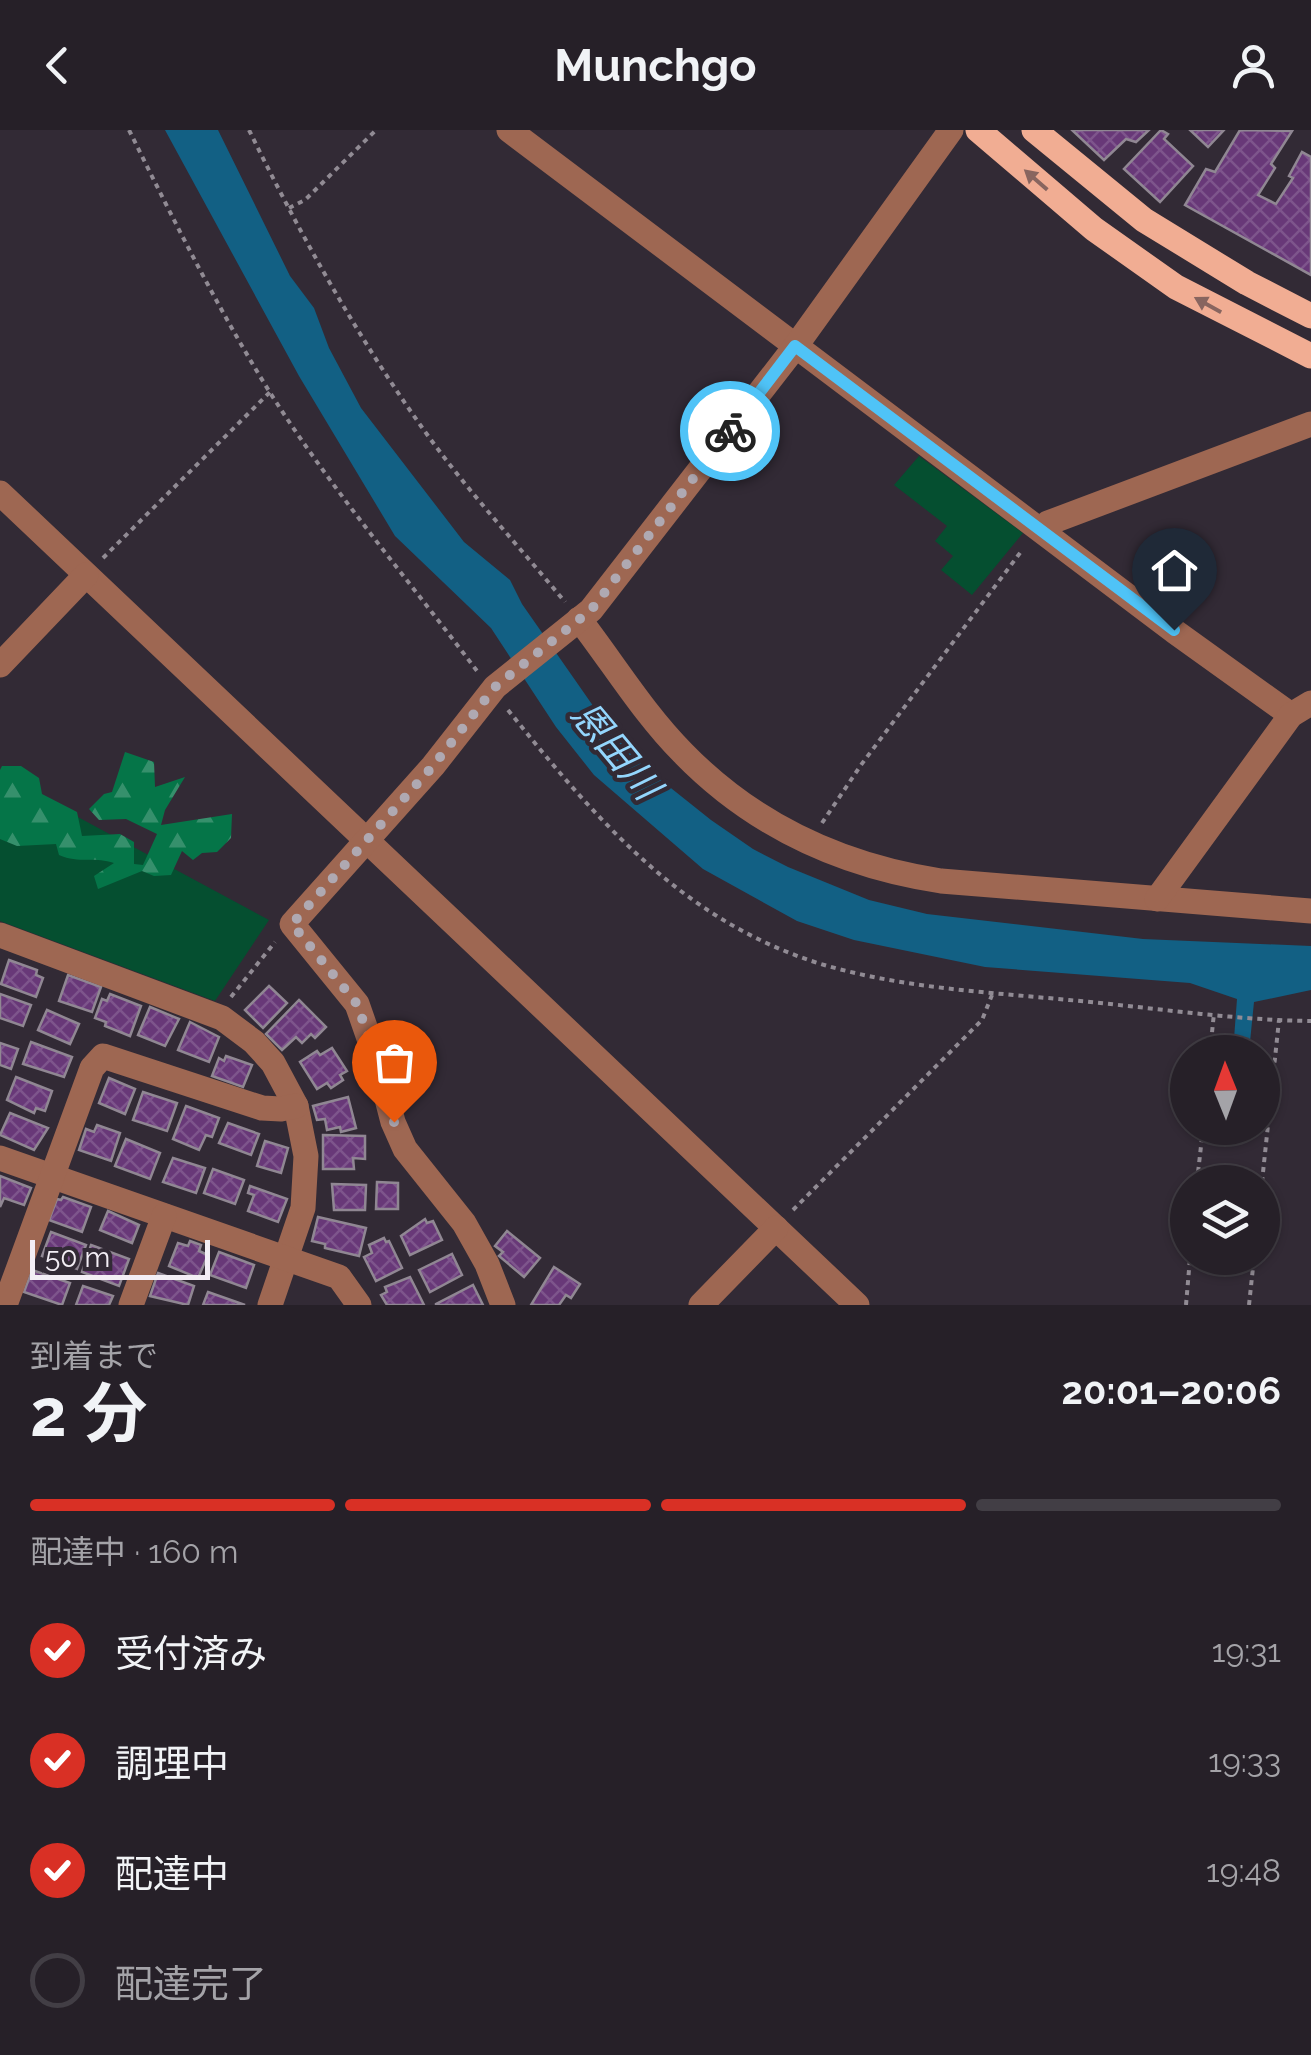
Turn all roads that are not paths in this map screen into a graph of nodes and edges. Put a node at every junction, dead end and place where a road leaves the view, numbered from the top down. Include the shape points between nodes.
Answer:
1 (508, 130) edge
2 (952, 130) edge
3 (978, 130) edge
4 (1034, 130) edge
5 (1311, 316) edge
6 (795, 346) junction
7 (1311, 356) edge
8 (1311, 424) edge
9 (0, 493) edge
10 (1044, 526) junction
11 (86, 575) junction
12 (577, 621) junction
13 (0, 665) edge
14 (1301, 709) edge
15 (366, 838) junction
16 (1157, 899) junction
17 (1311, 911) edge
18 (0, 934) edge
19 (296, 1106) junction
20 (0, 1158) edge
21 (54, 1177) junction
22 (164, 1216) junction
23 (776, 1228) junction
24 (286, 1260) junction
25 (4, 1305) edge
26 (131, 1305) edge
27 (270, 1305) edge
28 (360, 1305) edge
29 (503, 1305) edge
30 (700, 1305) edge
31 (857, 1305) edge

1 - 6 street
2 - 6 street
7 -> 3 main road via 1176,287 1094,229
4 - 5 main road via 1144,220
6 - 10 street
6 - 12 street
8 - 10 street
9 - 11 street
10 - 14 street
11 - 13 street
11 - 15 street
12 - 15 street via 494,689
12 - 16 street via 681,752 739,801 809,844 900,874
14 - 16 street
15 - 23 street
15 - 29 street via 283,933 357,1004 405,1149 464,1224
16 - 17 street
18 - 19 street via 222,1018 273,1063
19 - 21 street via 262,1108 102,1056
19 - 24 street via 306,1180
20 - 21 street
21 - 22 street
21 - 25 street
22 - 24 street
22 - 26 street
23 - 30 street
23 - 31 street
24 - 27 street
24 - 28 street via 340,1278

